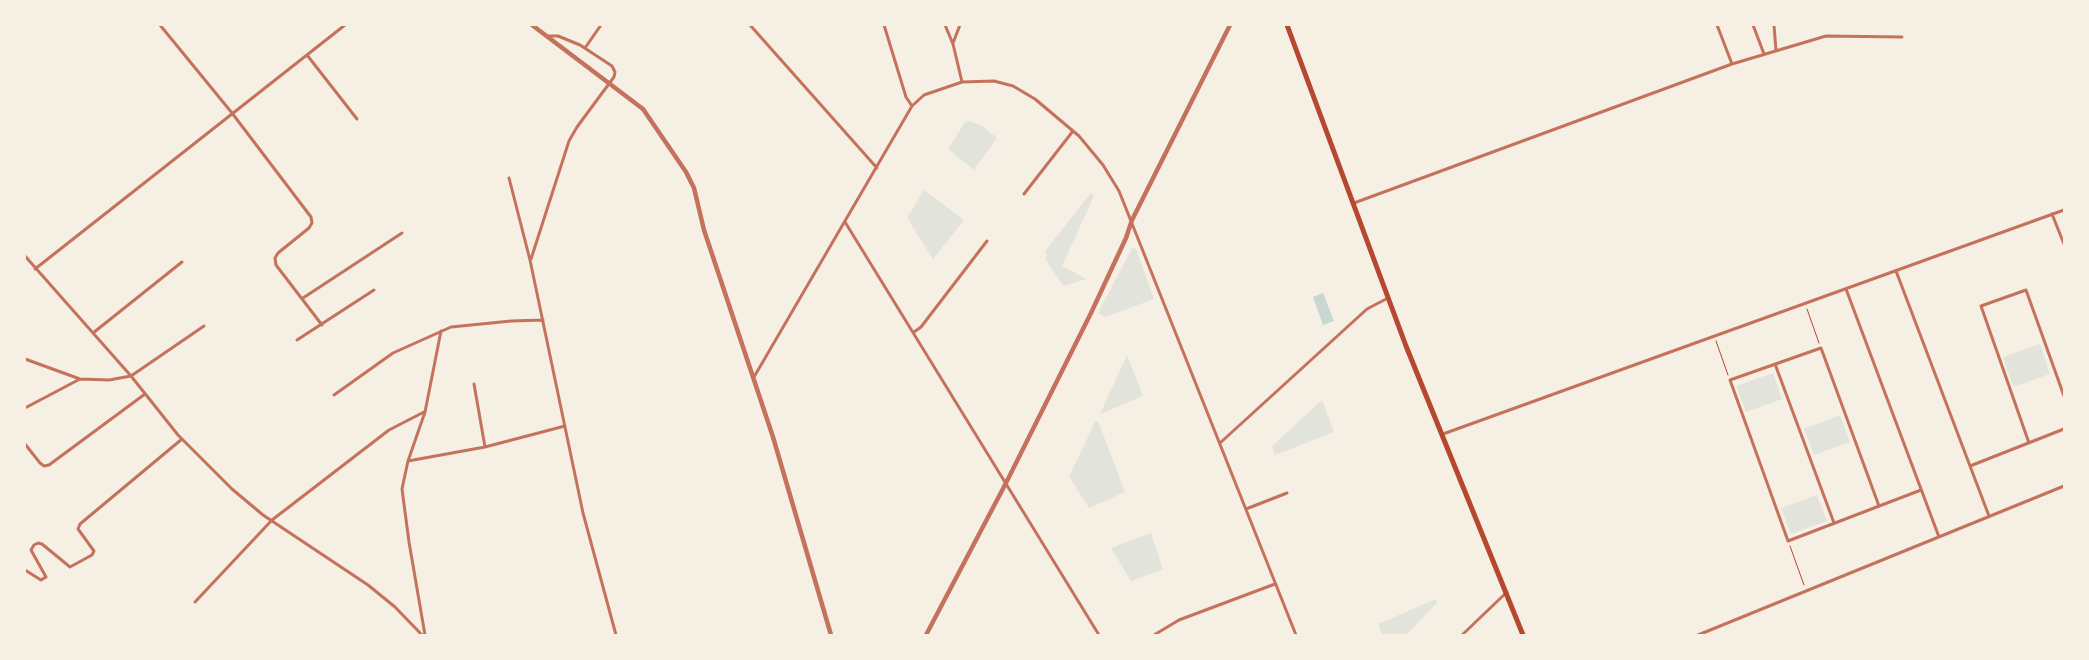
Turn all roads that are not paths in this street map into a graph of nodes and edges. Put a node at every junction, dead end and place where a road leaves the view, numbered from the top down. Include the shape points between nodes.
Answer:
1 (160, 25) edge
2 (345, 25) edge
3 (532, 25) edge
4 (601, 25) edge
5 (750, 25) edge
6 (884, 25) edge
7 (945, 25) edge
8 (960, 25) edge
9 (1230, 25) edge
10 (1288, 25) edge
11 (1717, 25) edge
12 (1753, 25) edge
13 (1774, 25) edge
14 (545, 36) junction
15 (1902, 37) dead end
16 (953, 44) junction
17 (585, 48) junction
18 (1776, 51) junction
19 (1764, 54) junction
20 (307, 55) junction
21 (1732, 64) junction
22 (962, 82) junction
23 (609, 84) junction
24 (912, 106) junction
25 (232, 113) junction
26 (357, 119) dead end
27 (1073, 131) junction
28 (876, 168) junction
29 (509, 178) dead end
30 (1024, 194) dead end
31 (1353, 203) junction
32 (2064, 210) edge
33 (2052, 214) junction
34 (1132, 220) junction
35 (845, 222) junction
36 (402, 233) dead end
37 (987, 241) dead end
38 (2064, 244) edge
39 (25, 256) edge
40 (530, 260) junction
41 (182, 262) dead end
42 (35, 269) junction
43 (1896, 271) junction
44 (1846, 289) junction
45 (374, 290) dead end
46 (303, 298) junction
47 (1388, 298) junction
48 (543, 320) junction
49 (322, 325) junction
50 (204, 326) dead end
51 (441, 330) junction
52 (914, 332) junction
53 (93, 333) junction
54 (297, 340) dead end
55 (25, 360) edge
56 (1775, 364) junction
57 (131, 376) junction
58 (753, 378) junction
59 (80, 379) junction
60 (474, 384) dead end
61 (145, 394) junction
62 (334, 395) dead end
63 (2064, 396) edge
64 (25, 408) edge
65 (424, 412) junction
66 (565, 426) junction
67 (2064, 429) edge
68 (1443, 434) junction
69 (182, 438) junction
70 (2029, 443) junction
71 (25, 444) edge
72 (1220, 444) junction
73 (485, 447) junction
74 (408, 461) junction
75 (1970, 466) junction
76 (1006, 483) junction
77 (2064, 486) edge
78 (1921, 490) junction
79 (1288, 493) dead end
80 (1879, 506) junction
81 (1246, 510) junction
82 (1988, 516) junction
83 (272, 520) junction
84 (1834, 523) junction
85 (1938, 536) junction
86 (25, 570) edge
87 (1275, 584) junction
88 (1507, 592) junction
89 (195, 602) dead end
90 (424, 635) edge
91 (616, 635) edge
92 (831, 635) edge
93 (926, 635) edge
94 (1099, 635) edge
95 (1154, 635) edge
96 (1296, 635) edge
97 (1462, 635) edge
98 (1524, 635) edge
99 (1698, 635) edge

1 - 25 street
2 - 20 street
3 - 14 street
4 - 17 street
5 - 28 street
6 - 24 street via 906,97
7 - 16 street
8 - 16 street
9 - 34 street
10 - 31 main road
11 - 21 street
12 - 19 street
13 - 18 street
14 - 17 street via 558,36
14 - 23 street
15 - 18 street via 1826,36
16 - 22 street
17 - 23 street via 612,66 614,75
18 - 19 street
19 - 21 street
20 - 25 street
20 - 26 street
21 - 31 street
22 - 24 street via 924,94
22 - 27 street via 994,81 1012,86 1035,99
23 - 40 street via 569,141
23 - 58 street via 643,109 694,188 704,230
24 - 28 street
25 - 42 street
25 - 46 street via 311,217 309,228 278,252 275,258 276,264
27 - 30 street
27 - 34 street via 1103,165
28 - 35 street
29 - 40 street
31 - 47 main road
32 - 33 street
33 - 38 street
33 - 43 street
34 - 72 street
34 - 76 street via 1091,313
35 - 52 street
35 - 58 street
36 - 46 street
37 - 52 street
39 - 42 street
40 - 48 street
41 - 53 street
42 - 53 street
43 - 44 street
43 - 75 street
44 - 68 street
44 - 78 street
45 - 49 street
46 - 49 street
47 - 68 main road
47 - 72 street via 1367,309
48 - 51 street via 466,324
48 - 66 street
49 - 54 street
50 - 57 street
51 - 62 street via 393,354
51 - 65 street
52 - 76 street
53 - 57 street
55 - 59 street
56 - 80 street via 1821,348
56 - 84 street
56 - 84 street via 1730,380 1788,541
57 - 59 street via 109,380
57 - 61 street
58 - 92 street
59 - 64 street
60 - 73 street
61 - 69 street
61 - 71 street via 49,466 40,463
63 - 70 street via 2026,290 1981,306
65 - 74 street
65 - 83 street via 389,430
66 - 73 street
66 - 91 street via 583,512
67 - 70 street
68 - 88 main road
69 - 83 street via 232,489
69 - 86 street via 80,524 78,529 94,551 92,556 70,567 38,544 31,550 46,577 41,580
70 - 75 street
72 - 81 street
73 - 74 street
74 - 90 street via 402,490
75 - 82 street
76 - 93 street
76 - 94 street
77 - 82 street
78 - 80 street
78 - 85 street
79 - 81 street
80 - 84 street
81 - 87 street
82 - 85 street
83 - 89 street
83 - 90 street via 368,585
85 - 99 street
87 - 95 street via 1179,620
87 - 96 street
88 - 97 street
88 - 98 main road

